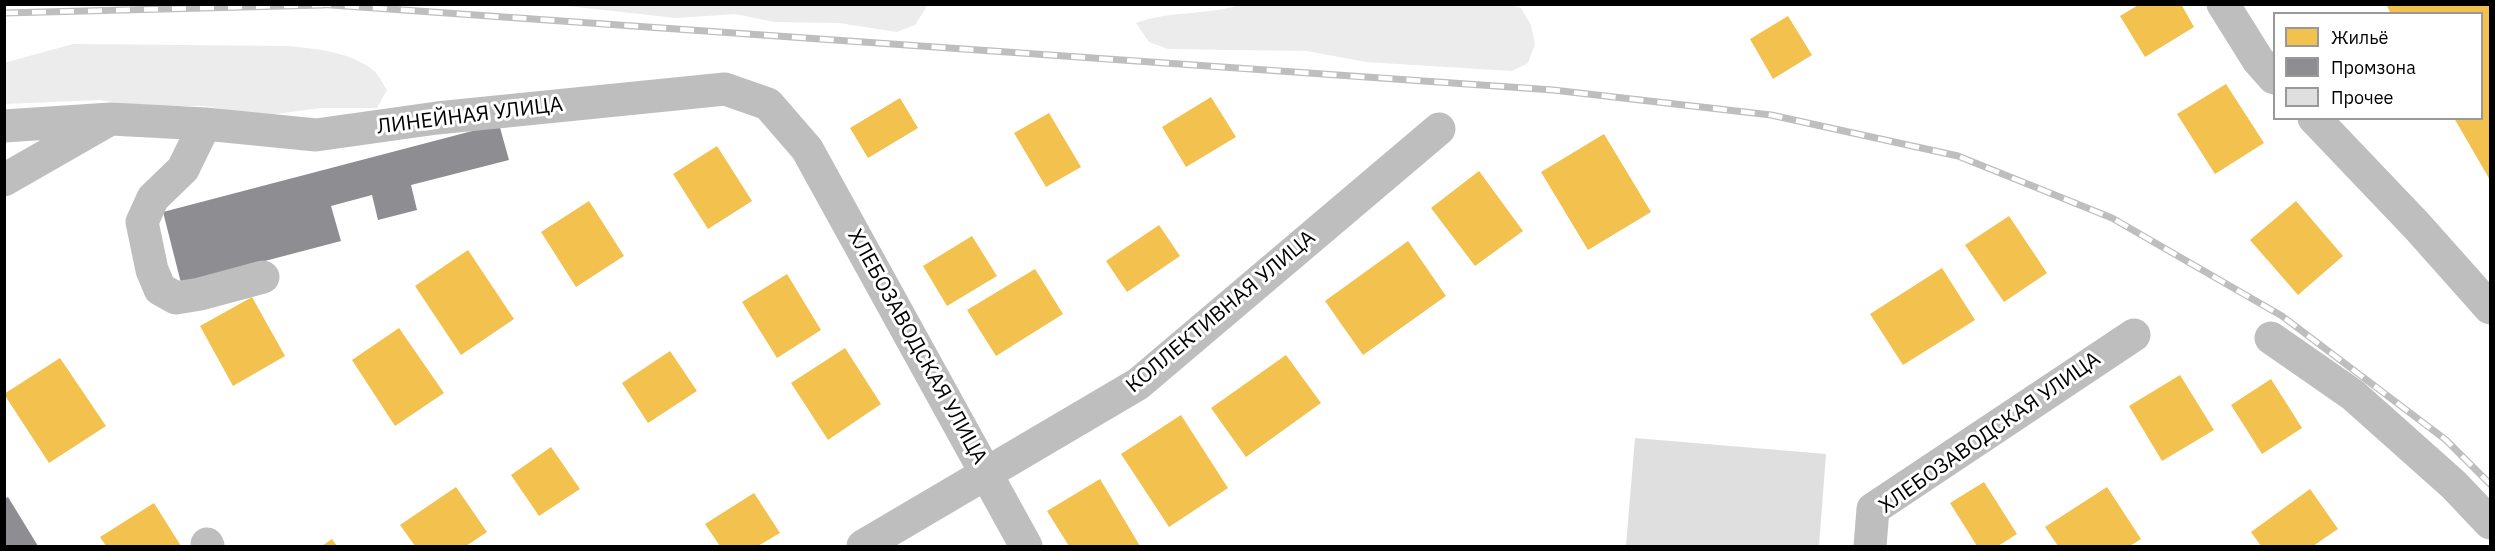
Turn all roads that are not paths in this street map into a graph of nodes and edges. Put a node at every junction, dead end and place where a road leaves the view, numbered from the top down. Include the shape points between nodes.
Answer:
1 (2223, 4) edge
2 (2273, 77) edge
3 (111, 119) junction
4 (2316, 120) edge
5 (205, 124) junction
6 (4, 126) edge
7 (1439, 129) dead end
8 (807, 149) joint
9 (4, 180) edge
10 (263, 277) dead end
11 (2490, 308) edge
12 (2134, 335) dead end
13 (2271, 338) dead end
14 (988, 474) junction
15 (2490, 523) edge
16 (863, 546) edge
17 (1026, 546) edge
18 (1870, 546) edge

1 - 2 street
3 - 5 street, ЛИНЕЙНАЯ УЛИЦА
3 - 6 street, ЛИНЕЙНАЯ УЛИЦА
3 - 9 street
4 - 11 street
5 - 8 street, ЛИНЕЙНАЯ УЛИЦА via 316,135 437,118 725,89 768,104
5 - 10 street via 183,169 153,198 142,222 152,270 160,289 176,298
7 - 14 street, КОЛЛЕКТИВНАЯ УЛИЦА via 1138,384
8 - 14 street, ХЛЕБОЗАВОДСКАЯ УЛИЦА
12 - 18 street, ХЛЕБОЗАВОДСКАЯ УЛИЦА via 1873,509
13 - 15 street via 2353,395 2454,485
14 - 16 street, КОЛЛЕКТИВНАЯ УЛИЦА
14 - 17 street, ХЛЕБОЗАВОДСКАЯ УЛИЦА

